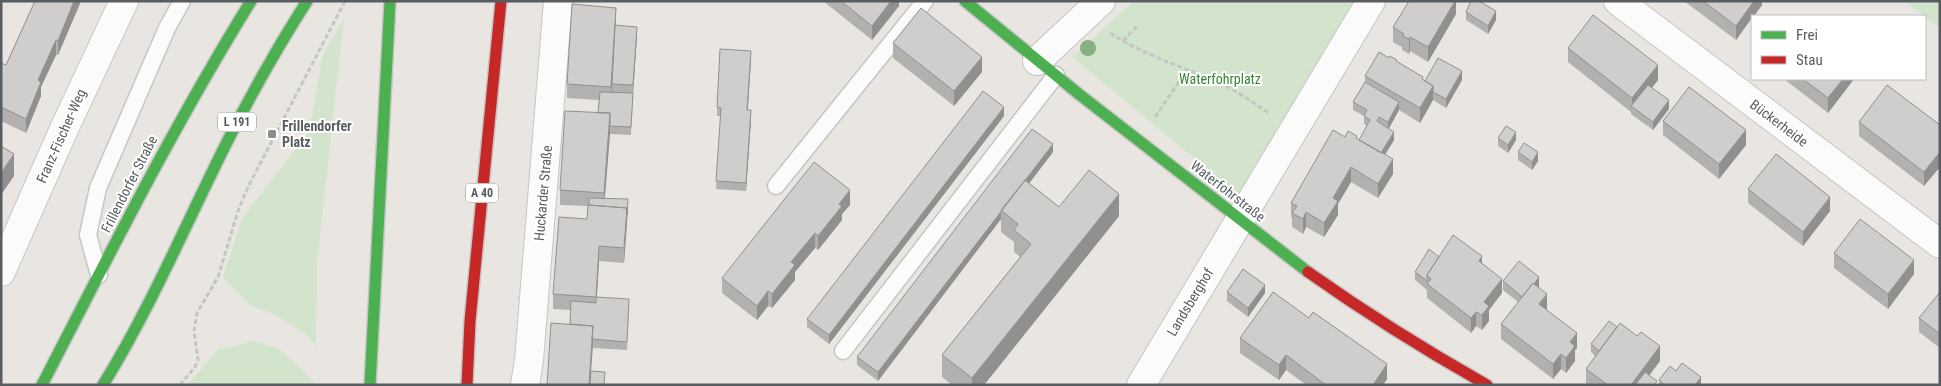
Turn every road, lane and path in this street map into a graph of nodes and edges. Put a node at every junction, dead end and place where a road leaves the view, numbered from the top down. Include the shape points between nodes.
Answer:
1 (124, 1) edge
2 (182, 1) edge
3 (251, 1) edge
4 (307, 1) edge
5 (345, 1) edge
6 (390, 1) edge
7 (501, 1) edge
8 (558, 1) edge
9 (925, 1) edge
10 (965, 1) edge
11 (1371, 1) edge
12 (1618, 1) edge
13 (1094, 8) edge
14 (1138, 25) dead end
15 (1123, 41) junction
16 (1046, 68) junction
17 (1187, 70) junction
18 (1294, 131) junction
19 (1137, 139) junction
20 (776, 186) dead end
21 (1240, 218) junction
22 (1940, 244) edge
23 (1, 272) edge
24 (99, 275) junction
25 (842, 351) dead end
26 (42, 385) edge
27 (103, 385) edge
28 (180, 385) edge
29 (370, 385) edge
30 (467, 385) edge
31 (524, 385) edge
32 (1141, 385) edge
33 (1487, 385) edge

1 - 23 street, Franz-Fischer-Weg
2 - 24 lane via 167,28 98,188 88,234
3 - 24 main road, Frillendorfer Straße via 216,55
4 - 27 main road, L 191 via 258,81 176,249
5 - 28 path via 249,185 218,277 198,313 194,331 198,360
6 - 29 main road
7 - 30 main road, A 40 via 470,321
8 - 31 street, Huckarder Straße via 531,341
9 - 20 lane
10 - 16 main road, Waterfohrstraße
11 - 18 street
12 - 22 street, Bückerheide
13 - 15 path via 1101,28
13 - 16 street
14 - 15 path
15 - 17 path
16 - 19 main road, Waterfohrstraße
16 - 25 lane
17 - 18 path via 1217,82
17 - 19 path
18 - 21 street
19 - 21 main road, Waterfohrstraße
21 - 32 street, Landsberghof
21 - 33 main road, Waterfohrstraße via 1362,310
24 - 26 main road, Frillendorfer Straße

